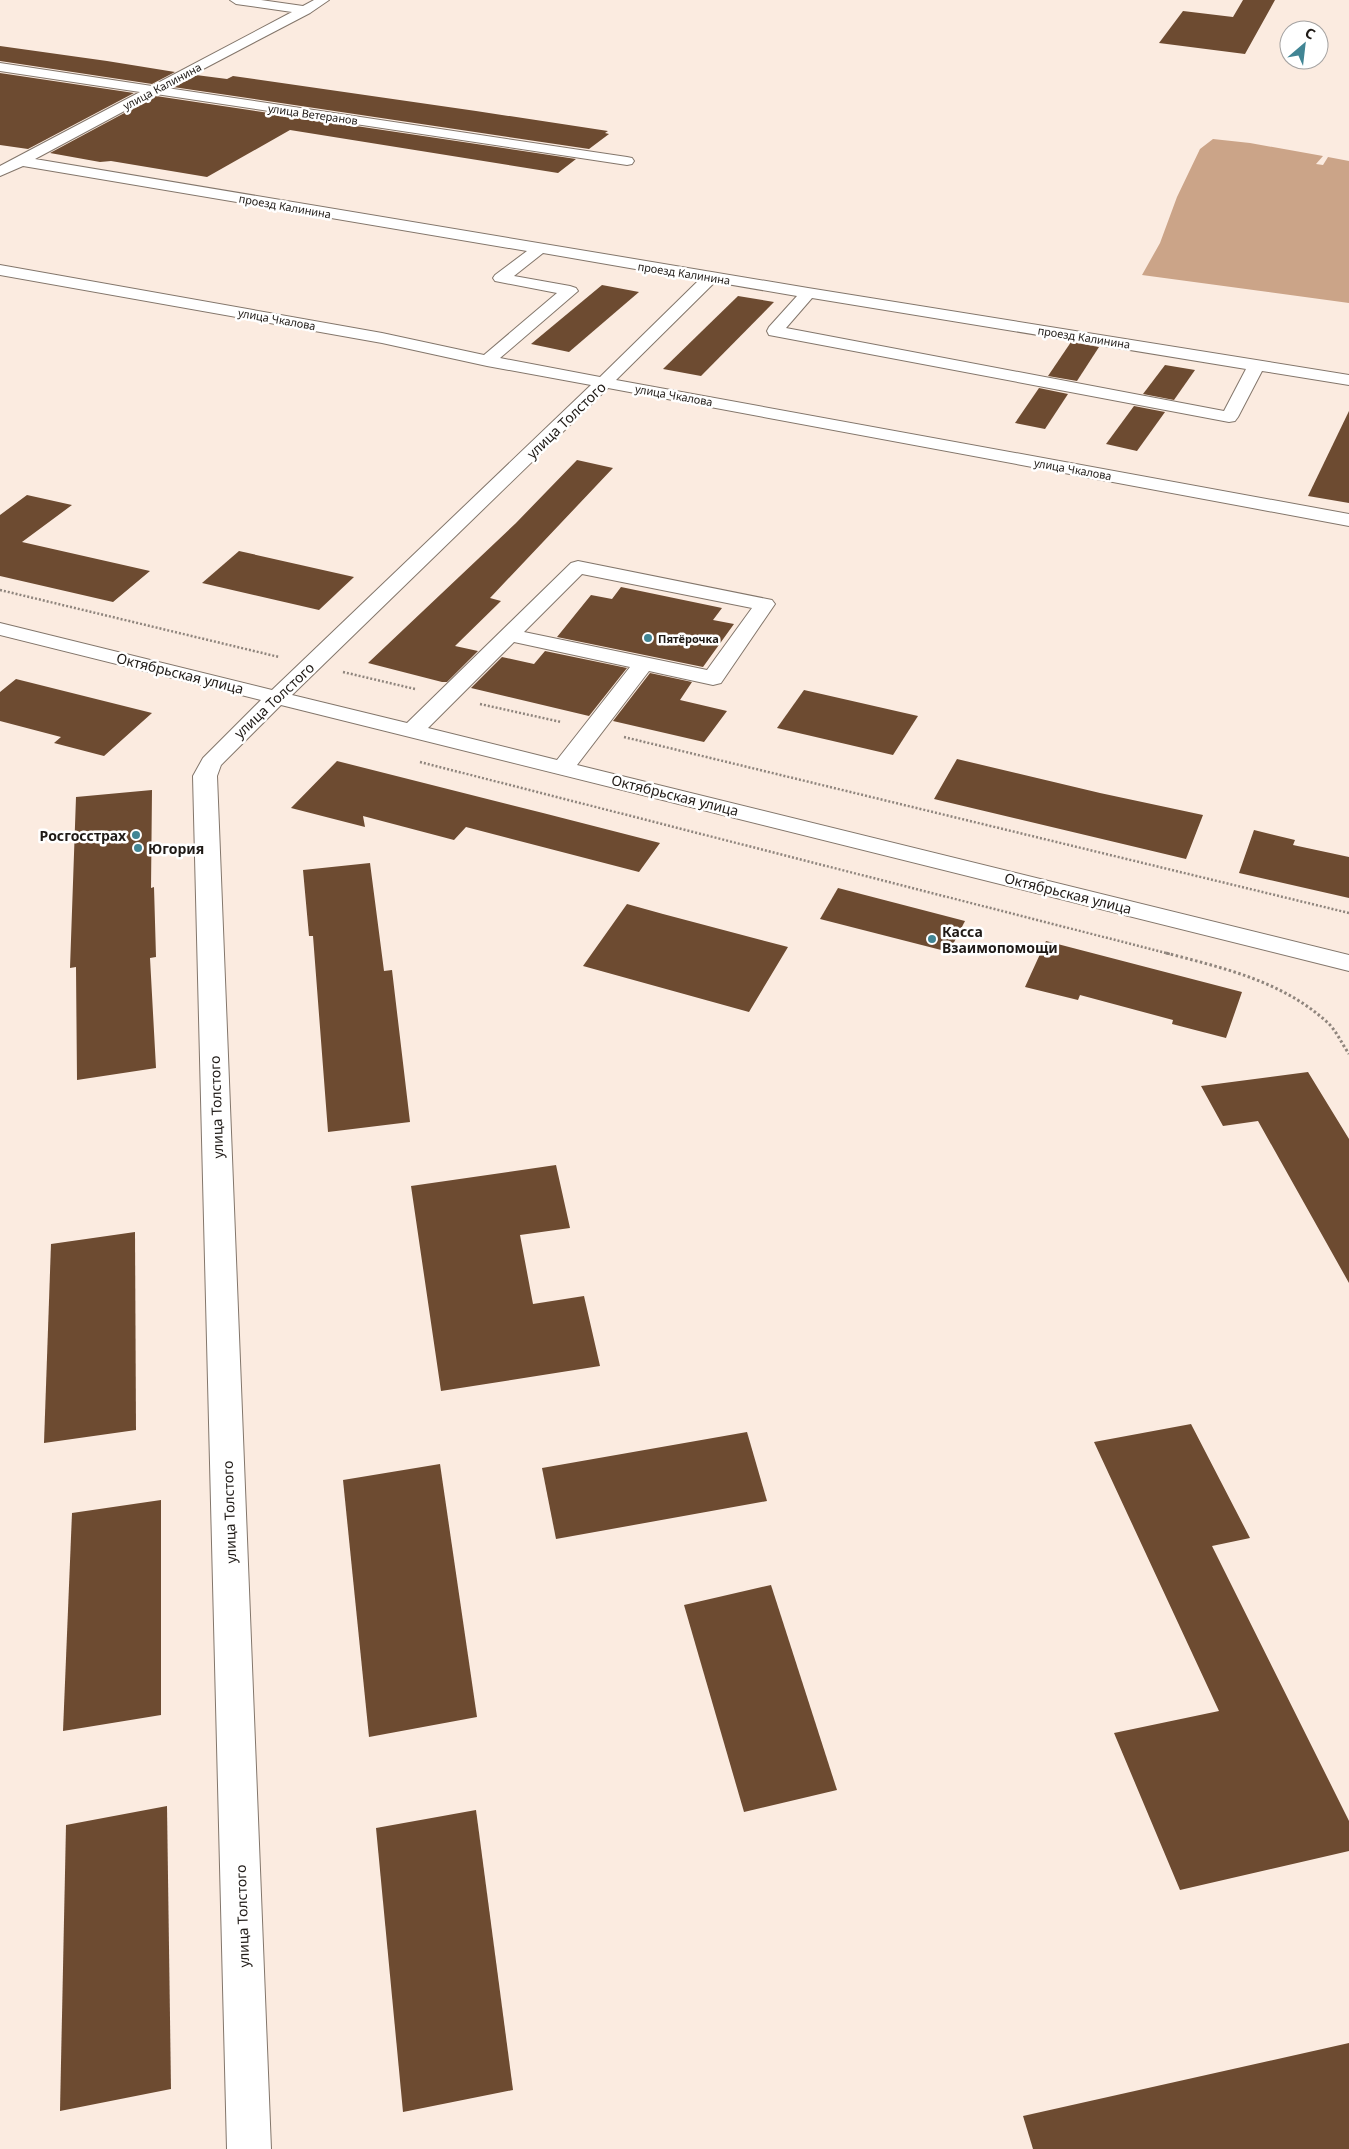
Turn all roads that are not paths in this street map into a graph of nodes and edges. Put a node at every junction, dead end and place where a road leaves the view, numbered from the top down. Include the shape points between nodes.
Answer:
1 (236, 0) edge
2 (323, 0) edge
3 (306, 10) junction
4 (0, 66) edge
5 (154, 90) junction
6 (627, 161) dead end
7 (21, 162) junction
8 (0, 172) edge
9 (539, 249) junction
10 (0, 270) edge
11 (711, 277) junction
12 (808, 294) junction
13 (487, 361) junction
14 (1256, 365) junction
15 (1349, 380) edge
16 (605, 382) junction
17 (1349, 520) edge
18 (0, 629) edge
19 (510, 635) junction
20 (644, 663) junction
21 (278, 696) junction
22 (413, 730) junction
23 (563, 767) junction
24 (1349, 963) edge
25 (249, 2149) edge

1 - 3 street
2 - 3 street, улица Калинина
3 - 5 street, улица Калинина
4 - 5 street, улица Ветеранов
5 - 6 street, улица Ветеранов
5 - 7 street, улица Калинина
7 - 8 street, улица Калинина
7 - 9 street, проезд Калинина
9 - 11 street, проезд Калинина
9 - 13 street via 501,278 570,291
10 - 13 street, улица Чкалова via 382,338
11 - 12 street, проезд Калинина
11 - 16 street, улица Толстого
12 - 14 street, проезд Калинина
12 - 14 street via 775,331 1229,417
13 - 16 street, улица Чкалова
14 - 15 street, проезд Калинина
16 - 17 street, улица Чкалова
16 - 21 street, улица Толстого
18 - 21 street, Октябрьская улица
19 - 20 street
19 - 20 street via 578,567 766,604 713,678
19 - 22 street
20 - 23 street
21 - 22 street, Октябрьская улица
21 - 25 street, улица Толстого via 218,754 205,776
22 - 23 street, Октябрьская улица
23 - 24 street, Октябрьская улица

